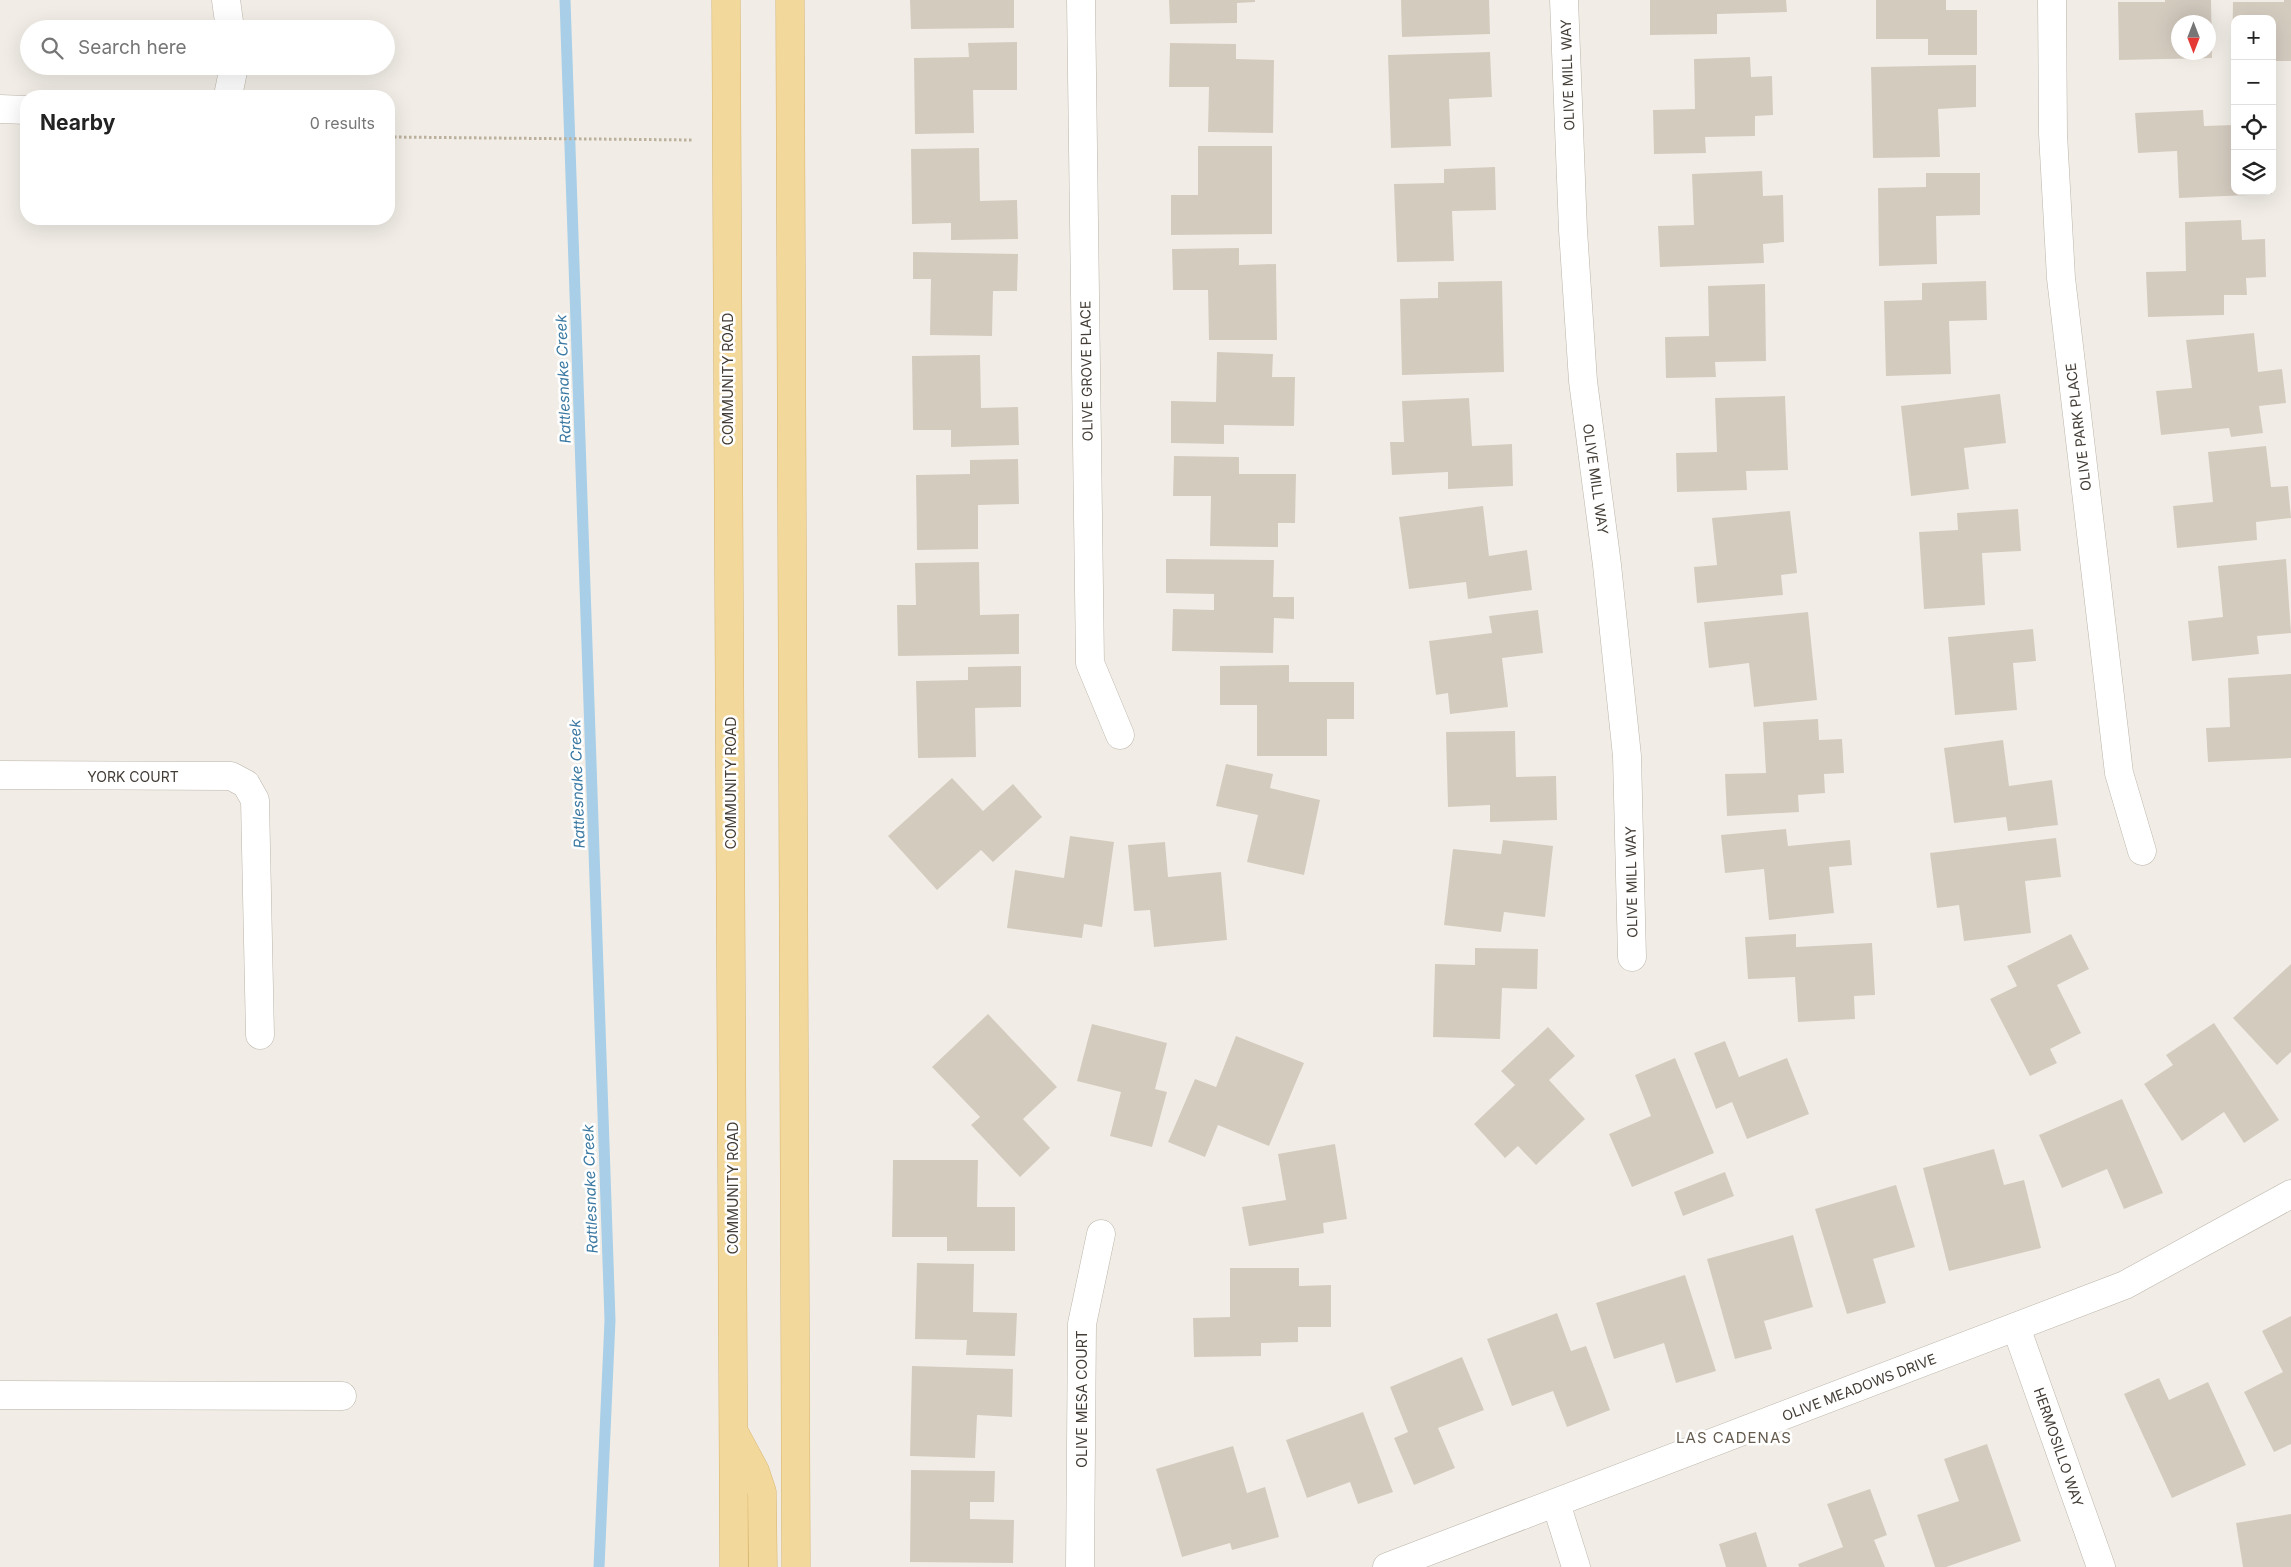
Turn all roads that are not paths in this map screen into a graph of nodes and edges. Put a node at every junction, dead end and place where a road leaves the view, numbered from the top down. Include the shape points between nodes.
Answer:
1 (226, 0) edge
2 (726, 0) edge
3 (790, 0) edge
4 (1081, 0) edge
5 (1564, 0) edge
6 (2052, 0) edge
7 (229, 20) edge
8 (232, 75) edge
9 (229, 90) edge
10 (0, 109) edge
11 (20, 110) edge
12 (1120, 735) dead end
13 (0, 775) edge
14 (2142, 850) dead end
15 (1632, 957) dead end
16 (260, 1035) dead end
17 (2291, 1194) edge
18 (1101, 1234) dead end
19 (2016, 1327) junction
20 (0, 1395) edge
21 (342, 1396) dead end
22 (733, 1431) junction
23 (1556, 1503) junction
24 (734, 1567) edge
25 (763, 1567) edge
26 (796, 1567) edge
27 (1080, 1567) edge
28 (1387, 1567) edge
29 (1576, 1567) edge
30 (2101, 1567) edge

1 - 7 street
2 - 22 main road, COMMUNITY ROAD
3 - 26 main road
4 - 12 street, OLIVE GROVE PLACE via 1090,663
5 - 15 street, OLIVE MILL WAY via 1572,230 1583,381 1627,756
6 - 14 street, OLIVE PARK PLACE via 2053,134 2061,278 2119,773
8 - 9 street
10 - 11 street
13 - 16 street, YORK COURT via 231,776 246,784 255,800
17 - 19 street, OLIVE MEADOWS DRIVE via 2125,1285
18 - 27 street, OLIVE MESA COURT via 1082,1324
19 - 23 street, OLIVE MEADOWS DRIVE
19 - 30 street, HERMOSILLO WAY
20 - 21 street
22 - 24 main road, COMMUNITY ROAD
22 - 25 main road via 755,1471 762,1492
23 - 28 street, OLIVE MEADOWS DRIVE
23 - 29 street

